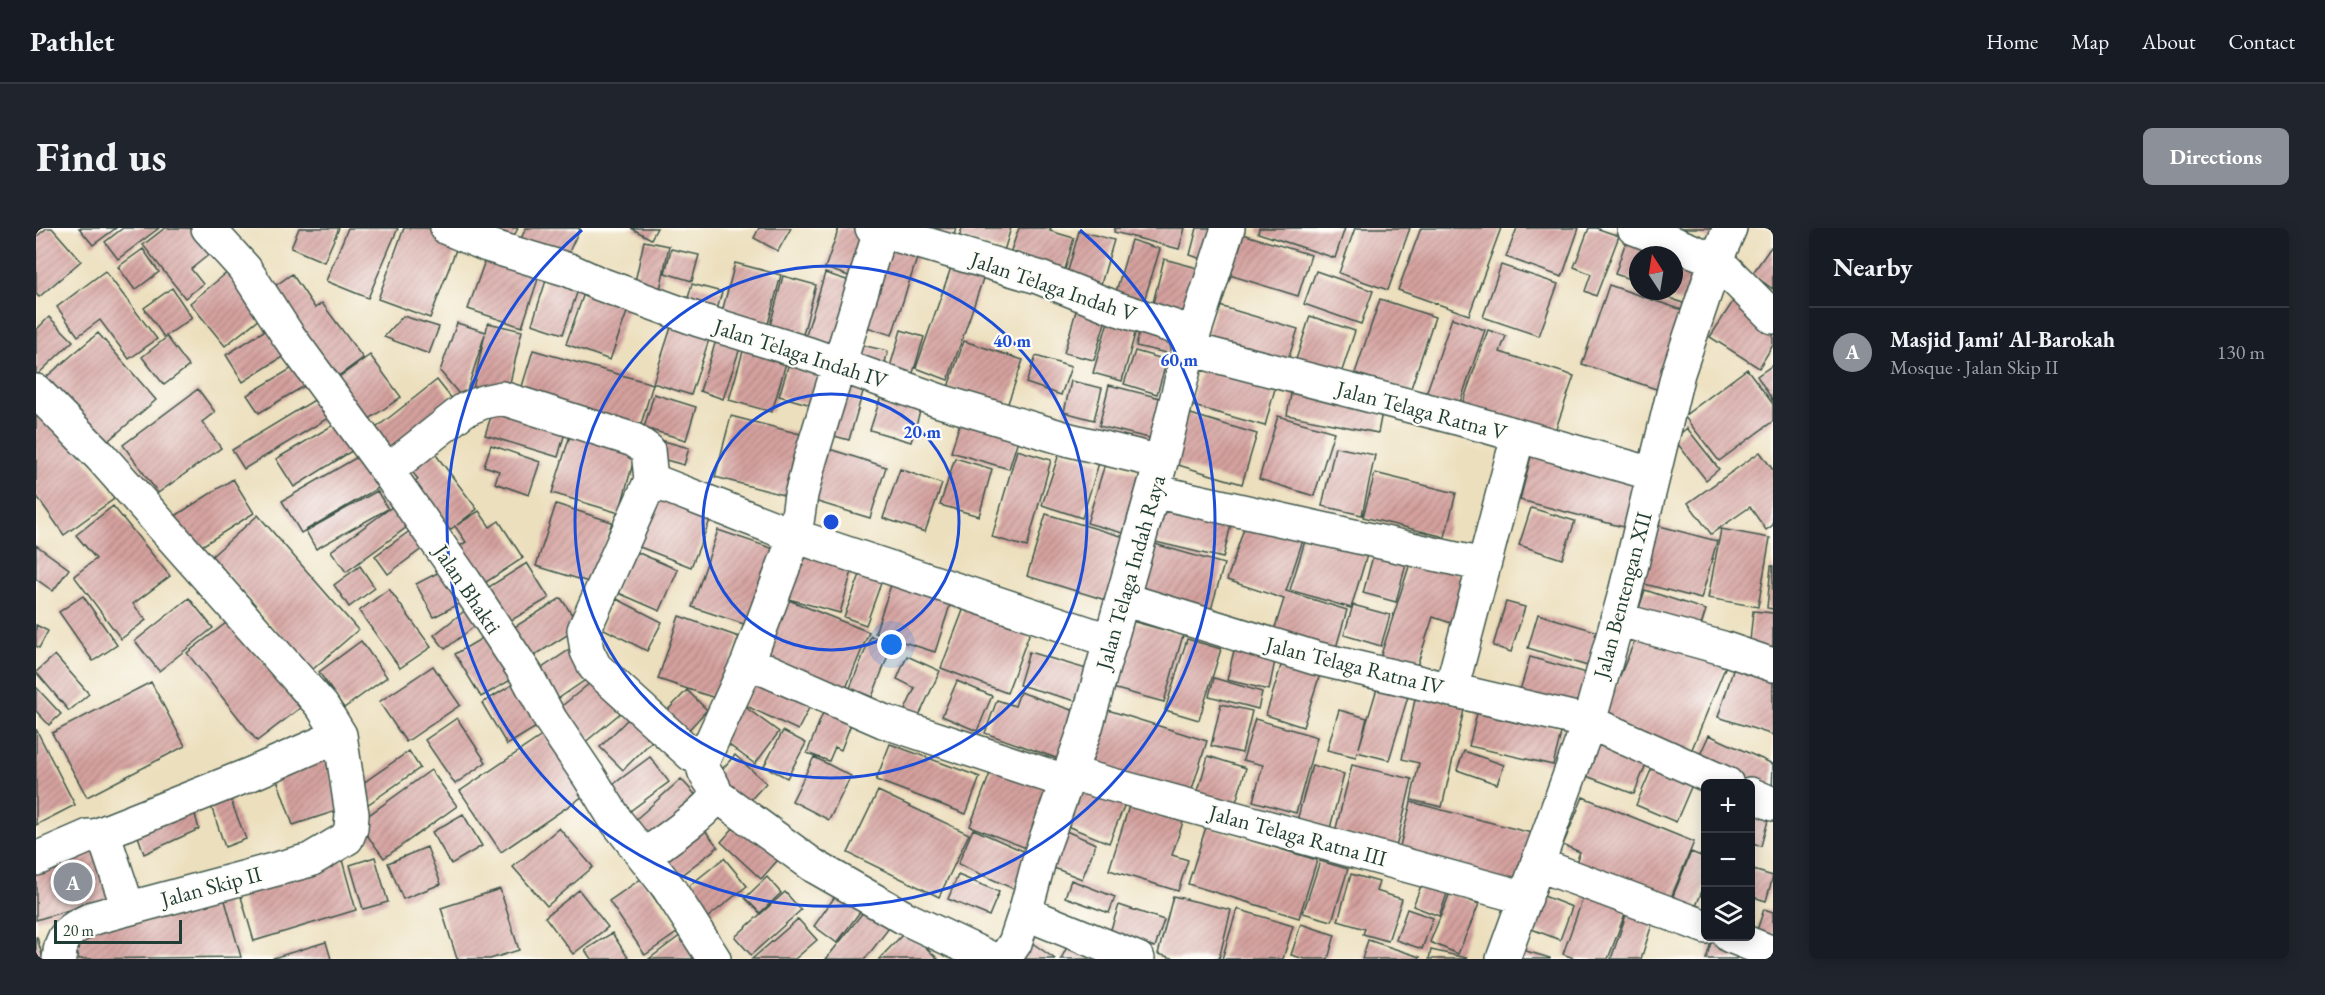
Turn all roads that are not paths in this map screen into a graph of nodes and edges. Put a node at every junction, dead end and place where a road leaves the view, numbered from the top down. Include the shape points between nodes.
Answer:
1 (208, 228) edge
2 (447, 228) edge
3 (1228, 228) edge
4 (1634, 228) edge
5 (1730, 228) edge
6 (878, 229) edge
7 (1716, 260) junction
8 (1773, 317) edge
9 (1189, 349) junction
10 (838, 364) junction
11 (36, 391) edge
12 (1518, 436) junction
13 (387, 471) junction
14 (1653, 474) junction
15 (1157, 476) junction
16 (651, 480) junction
17 (795, 537) junction
18 (1483, 565) junction
19 (1123, 599) junction
20 (1617, 620) junction
21 (1111, 641) junction
22 (748, 662) junction
23 (1773, 664) edge
24 (1451, 690) junction
25 (1588, 722) junction
26 (340, 735) junction
27 (703, 760) junction
28 (1068, 778) junction
29 (1718, 779) edge
30 (716, 794) junction
31 (1755, 796) edge
32 (1773, 804) edge
33 (95, 836) junction
34 (644, 856) junction
35 (36, 859) edge
36 (1537, 864) junction
37 (1526, 898) junction
38 (128, 908) junction
39 (1034, 917) junction
40 (1701, 925) edge
41 (1743, 941) edge
42 (1773, 953) edge
43 (59, 959) edge
44 (714, 959) edge
45 (992, 959) edge
46 (1004, 959) edge
47 (1138, 959) edge
48 (1503, 959) edge

1 - 13 street, Jalan Bhakti via 245,269 287,334
2 - 10 street, Jalan Telaga Indah IV via 699,320
3 - 9 street, Jalan Telaga Indah Raya
4 - 7 street
5 - 7 street, Jalan Bentengan XII
6 - 9 street, Jalan Telaga Indah V via 1038,277 1181,329
6 - 10 street
7 - 8 street
7 - 14 street, Jalan Bentengan XII via 1678,373
9 - 12 street, Jalan Telaga Ratna V
9 - 15 street, Jalan Telaga Indah Raya
10 - 15 street, Jalan Telaga Indah IV via 940,401 1070,440
10 - 17 street via 801,495
11 - 26 street via 242,614 322,706
12 - 14 street, Jalan Telaga Ratna V
12 - 18 street
13 - 16 street via 464,410 502,398 634,440 648,450
13 - 34 street, Jalan Bhakti via 526,674 550,720 617,822
14 - 20 street, Jalan Bentengan XII
15 - 18 street, Jalan Telaga Indah IV
15 - 19 street, Jalan Telaga Indah Raya
16 - 17 street
16 - 27 street via 584,630 586,651 595,667 628,699
17 - 21 street
17 - 22 street
18 - 24 street
19 - 21 street, Jalan Telaga Indah Raya
19 - 24 street, Jalan Telaga Ratna IV via 1315,658
20 - 23 street
20 - 25 street, Jalan Bentengan XII
21 - 28 street, Jalan Telaga Indah Raya
22 - 27 street
22 - 28 street, Jalan Telaga Ratna III via 883,721
24 - 25 street, Jalan Telaga Ratna IV
25 - 29 street, Jalan Telaga Ratna IV
25 - 36 street, Jalan Bentengan XII
26 - 33 street
26 - 38 street, Jalan Skip II via 352,814 347,838 310,860
27 - 30 street via 704,773
28 - 37 street, Jalan Telaga Ratna III
28 - 39 street, Jalan Telaga Indah Raya via 1041,853
30 - 34 street via 705,809
30 - 45 street via 814,866 905,918
31 - 32 street
33 - 35 street
33 - 38 street via 108,848
34 - 44 street, Jalan Bhakti
36 - 37 street, Jalan Bentengan XII
36 - 40 street
37 - 48 street, Jalan Bentengan XII
38 - 43 street, Jalan Skip II via 70,929 60,946
39 - 46 street, Jalan Telaga Indah Raya
39 - 47 street
41 - 42 street

